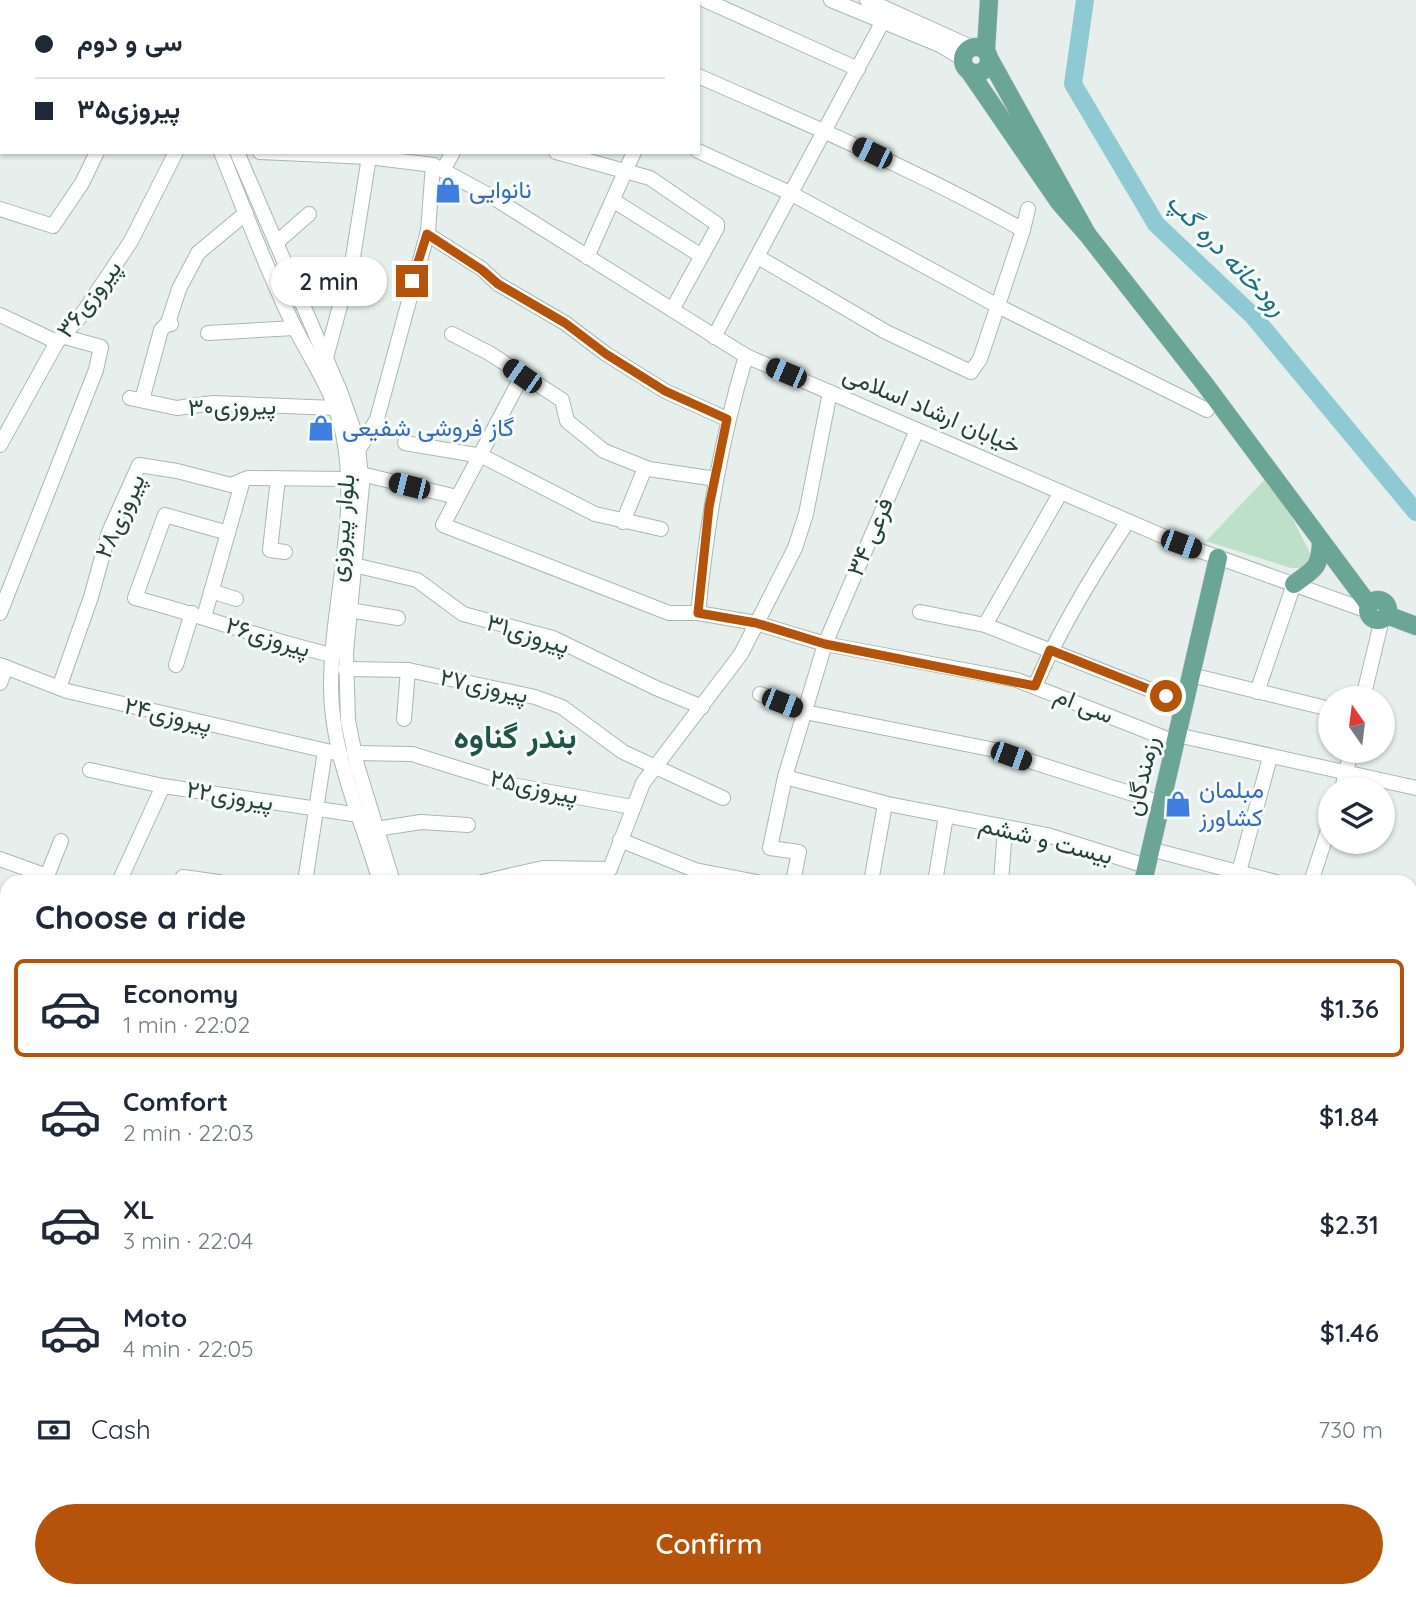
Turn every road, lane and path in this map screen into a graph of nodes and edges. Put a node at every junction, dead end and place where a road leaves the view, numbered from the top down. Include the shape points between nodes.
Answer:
1 (705, 0) edge
2 (831, 0) edge
3 (978, 0) edge
4 (989, 0) edge
5 (873, 1) edge
6 (883, 21) junction
7 (975, 56) junction
8 (858, 69) junction
9 (700, 77) edge
10 (825, 131) junction
11 (700, 152) edge
12 (96, 154) edge
13 (175, 154) edge
14 (222, 154) edge
15 (238, 154) edge
16 (320, 154) edge
17 (451, 154) edge
18 (564, 154) edge
19 (633, 154) edge
20 (369, 157) junction
21 (438, 168) junction
22 (626, 169) junction
23 (792, 194) junction
24 (614, 201) junction
25 (0, 209) edge
26 (1028, 209) dead end
27 (246, 213) junction
28 (309, 214) dead end
29 (1023, 230) junction
30 (427, 234) junction
31 (276, 243) junction
32 (700, 255) junction
33 (587, 257) junction
34 (758, 257) junction
35 (324, 276) dead end
36 (342, 293) junction
37 (996, 305) junction
38 (672, 310) junction
39 (0, 315) edge
40 (295, 328) junction
41 (208, 333) dead end
42 (452, 334) dead end
43 (714, 337) junction
44 (61, 339) junction
45 (746, 356) junction
46 (326, 358) junction
47 (522, 376) junction
48 (830, 392) junction
49 (335, 408) junction
50 (1207, 410) dead end
51 (727, 419) junction
52 (917, 430) junction
53 (405, 443) dead end
54 (0, 445) edge
55 (359, 449) junction
56 (482, 456) junction
57 (645, 468) junction
58 (355, 477) junction
59 (278, 478) junction
60 (716, 479) junction
61 (243, 480) junction
62 (1061, 492) junction
63 (457, 497) junction
64 (1128, 521) junction
65 (623, 522) junction
66 (661, 529) dead end
67 (228, 533) junction
68 (1321, 542) junction
69 (285, 552) dead end
70 (1218, 558) junction
71 (354, 565) junction
72 (1294, 584) junction
73 (212, 591) junction
74 (236, 599) dead end
75 (349, 611) junction
76 (920, 612) dead end
77 (0, 613) edge
78 (698, 613) junction
79 (1376, 613) junction
80 (198, 615) junction
81 (398, 618) dead end
82 (756, 623) junction
83 (985, 625) junction
84 (1416, 626) edge
85 (825, 644) junction
86 (1050, 650) junction
87 (332, 655) junction
88 (176, 665) dead end
89 (3, 666) edge
90 (345, 669) junction
91 (408, 670) junction
92 (1191, 675) junction
93 (0, 682) edge
94 (1035, 686) junction
95 (1365, 686) edge
96 (59, 688) junction
97 (1257, 692) junction
98 (760, 694) dead end
99 (1184, 703) junction
100 (1318, 706) edge
101 (702, 707) junction
102 (804, 712) junction
103 (404, 719) dead end
104 (1176, 738) junction
105 (324, 751) junction
106 (347, 754) junction
107 (1270, 757) junction
108 (1348, 763) edge
109 (656, 767) junction
110 (90, 770) dead end
111 (1346, 775) junction
112 (785, 777) junction
113 (163, 786) junction
114 (1416, 788) edge
115 (723, 798) dead end
116 (1161, 803) junction
117 (885, 804) junction
118 (632, 807) junction
119 (314, 810) junction
120 (359, 815) junction
121 (946, 816) junction
122 (468, 825) dead end
123 (1005, 828) junction
124 (376, 829) junction
125 (620, 840) junction
126 (61, 841) dead end
127 (1320, 854) edge
128 (0, 859) edge
129 (1146, 865) edge
130 (1239, 872) junction
131 (37, 875) edge
132 (48, 875) edge
133 (122, 875) edge
134 (305, 875) edge
135 (378, 875) edge
136 (391, 875) edge
137 (512, 875) edge
138 (573, 875) edge
139 (721, 875) edge
140 (794, 875) edge
141 (871, 875) edge
142 (935, 875) edge
143 (1002, 875) edge
144 (1250, 875) edge
145 (1313, 875) edge

1 - 8 street
2 - 6 street
3 - 7 main road
4 - 7 main road
5 - 7 street
6 - 7 street
6 - 8 street
7 - 68 main road via 1059,202 1204,383
8 - 10 street
9 - 10 street
10 - 23 street
10 - 29 street
11 - 23 street
12 - 25 street via 53,226
13 - 44 street, پیروزی۳۶ via 131,241
14 - 27 street, بلوار پیروزی
15 - 31 street, بلوار پیروزی
16 - 20 street, خیابان ارشاد اسلامی
17 - 21 street
18 - 22 street
19 - 22 street
20 - 21 street, خیابان ارشاد اسلامی
20 - 36 street via 354,257
21 - 30 street
21 - 33 street, خیابان ارشاد اسلامی
22 - 24 street
22 - 32 street via 650,178 717,224
23 - 34 street
23 - 37 street
24 - 32 street
24 - 33 street
26 - 29 street
27 - 40 street, بلوار پیروزی
27 - 49 street, پیروزی۳۰ via 198,253 179,289 169,323 161,330 136,399 177,408 213,403
28 - 31 street
29 - 37 street
30 - 51 street via 665,391
30 - 55 street via 377,419
31 - 46 street, بلوار پیروزی
32 - 38 street
33 - 38 street, خیابان ارشاد اسلامی
34 - 37 street via 886,332 971,372
34 - 43 street
35 - 36 street
36 - 46 street
37 - 50 street
38 - 43 street, خیابان ارشاد اسلامی
39 - 44 street
40 - 41 street
40 - 49 street, بلوار پیروزی via 316,360
42 - 47 street
43 - 45 street, خیابان ارشاد اسلامی
44 - 54 street, پیروزی۳۶
44 - 77 street via 102,347
45 - 48 street, خیابان ارشاد اسلامی
45 - 51 street
46 - 55 street, بلوار پیروزی
47 - 56 street
47 - 57 street via 562,400 567,421 604,451
48 - 52 street, خیابان ارشاد اسلامی
48 - 82 street via 806,514 795,548
49 - 58 street, بلوار پیروزی
51 - 60 street
52 - 62 street, خیابان ارشاد اسلامی
52 - 85 street, فرعی ۳۴
53 - 56 street
55 - 58 street, بلوار پیروزی
56 - 63 street
56 - 65 street via 564,501
57 - 60 street
57 - 65 street
58 - 59 street, پیروزی۲۸
58 - 63 street, پیروزی۲۸
58 - 71 street, بلوار پیروزی
58 - 87 street, بلوار پیروزی
59 - 61 street, پیروزی۲۸
59 - 69 street via 270,550
60 - 78 street
61 - 67 street
61 - 96 street, پیروزی۲۸ via 231,485 139,465 109,532 92,597
62 - 64 street, خیابان ارشاد اسلامی
62 - 83 street
63 - 78 street, سی ام via 443,525 669,612
64 - 70 street, خیابان ارشاد اسلامی
64 - 86 street
65 - 66 street
67 - 73 street
67 - 80 street, پیروزی۲۶ via 165,516 135,598
68 - 72 main road via 1321,561
68 - 79 main road
70 - 72 street, خیابان ارشاد اسلامی
70 - 92 main road, رزمندگان
71 - 75 street, بلوار پیروزی
71 - 101 street, پیروزی۳۱ via 417,580 463,614 553,638
72 - 79 street, خیابان ارشاد اسلامی
72 - 97 street
73 - 74 street
73 - 80 street
75 - 81 street
75 - 90 street, بلوار پیروزی
76 - 83 street
78 - 82 street, سی ام
79 - 84 main road, خیابان ارشاد اسلامی
79 - 95 street
80 - 87 street, پیروزی۲۶
80 - 88 street
82 - 85 street, سی ام
82 - 101 street via 741,654
83 - 86 street
85 - 94 street, سی ام
85 - 102 street, فرعی ۳۴
86 - 94 street
86 - 99 street
87 - 106 street, بلوار پیروزی via 331,691
89 - 93 street
89 - 96 street, پیروزی۲۴
90 - 91 street, پیروزی۲۷
90 - 106 street, بلوار پیروزی
91 - 103 street
91 - 109 street, پیروزی۲۷ via 536,697 562,707 623,752
92 - 97 street
92 - 99 main road, رزمندگان
94 - 104 street, سی ام
96 - 105 street, پیروزی۲۴
97 - 100 street
98 - 102 street
99 - 104 main road, رزمندگان
101 - 109 street
102 - 112 street, فرعی ۳۴
102 - 116 street via 995,751
104 - 107 street, سی ام
104 - 116 main road, رزمندگان
105 - 106 street, پیروزی۲۴
105 - 119 street
106 - 118 street, پیروزی۲۵ via 412,754 512,785
106 - 120 street, بلوار پیروزی
106 - 124 street, بلوار پیروزی
107 - 111 street, سی ام
107 - 130 street
108 - 111 street
109 - 115 street, پیروزی۲۷
109 - 118 street
110 - 113 street
111 - 114 street, سی ام
112 - 117 street, بیست و ششم
112 - 140 street, فرعی ۳۴ via 770,848 799,852
113 - 119 street, پیروزی۲۲
113 - 133 street, پیروزی۲۲
116 - 129 main road, رزمندگان
117 - 121 street, بیست و ششم
117 - 141 street
118 - 125 street
119 - 120 street, پیروزی۲۲
119 - 134 street
120 - 135 street, بلوار پیروزی
121 - 123 street, بیست و ششم
121 - 142 street
122 - 124 street via 421,822
123 - 129 street, بیست و ششم via 1047,835
123 - 143 street
124 - 136 street, بلوار پیروزی
125 - 138 street via 610,869
125 - 139 street via 695,870
126 - 132 street
127 - 145 street
128 - 131 street
129 - 130 street, بیست و ششم
130 - 144 street, بیست و ششم
137 - 138 street via 543,868

